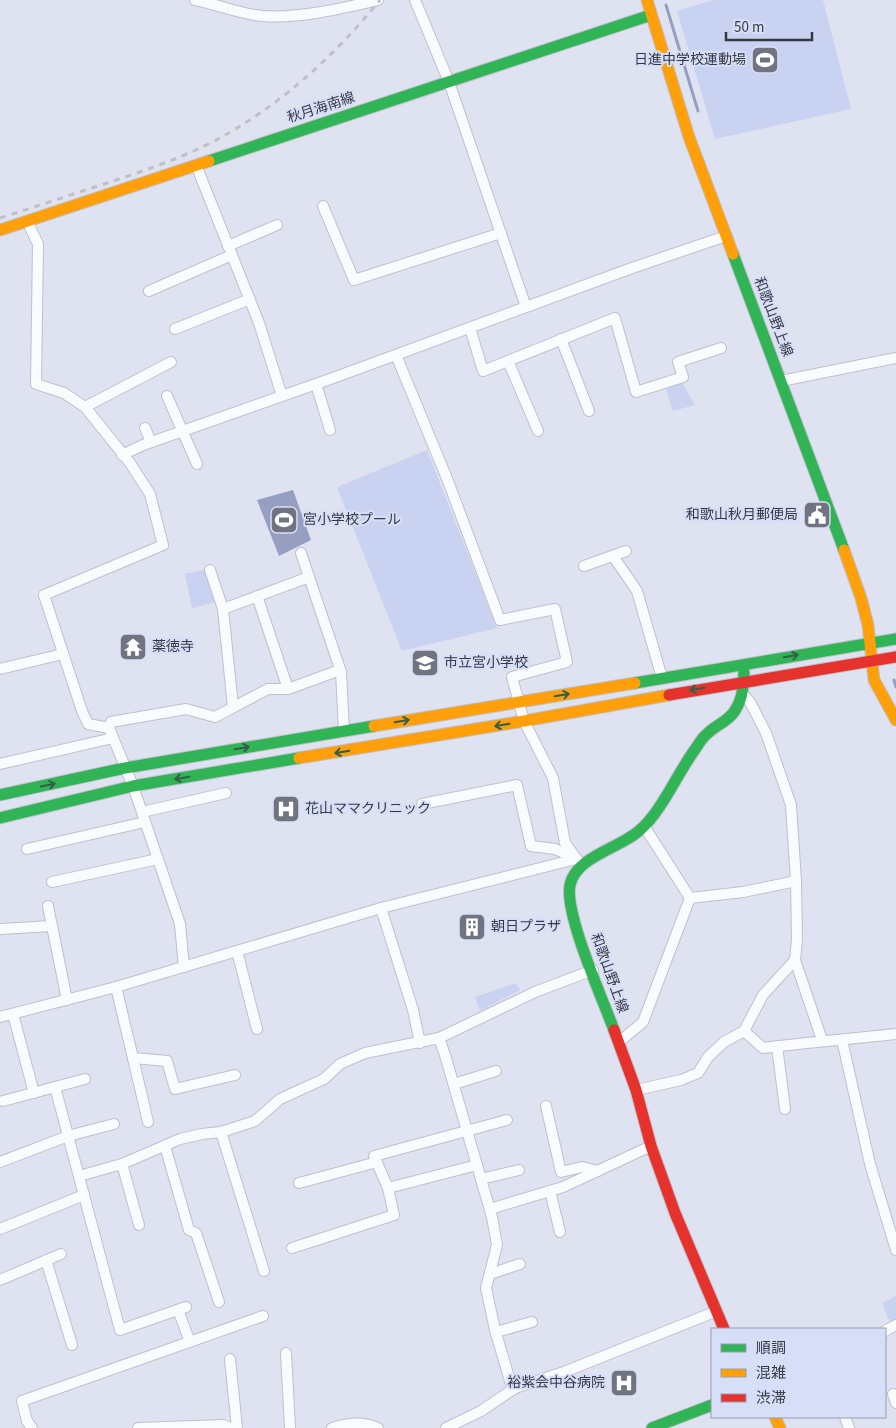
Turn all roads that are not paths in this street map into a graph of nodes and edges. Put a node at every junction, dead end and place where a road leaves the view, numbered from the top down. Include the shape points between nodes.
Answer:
1 (195, 0) edge
2 (378, 0) edge
3 (415, 0) edge
4 (647, 0) edge
5 (651, 15) junction
6 (449, 82) junction
7 (196, 166) junction
8 (323, 206) dead end
9 (27, 221) junction
10 (277, 225) dead end
11 (0, 230) edge
12 (501, 233) junction
13 (726, 236) junction
14 (230, 250) junction
15 (149, 291) dead end
16 (250, 300) junction
17 (526, 307) junction
18 (470, 328) junction
19 (176, 329) dead end
20 (561, 340) junction
21 (721, 348) dead end
22 (396, 355) junction
23 (896, 358) edge
24 (508, 361) junction
25 (171, 362) dead end
26 (781, 381) junction
27 (316, 384) junction
28 (167, 396) dead end
29 (282, 396) junction
30 (85, 407) junction
31 (590, 410) dead end
32 (146, 428) dead end
33 (330, 430) dead end
34 (182, 431) junction
35 (538, 431) dead end
36 (151, 442) junction
37 (122, 455) junction
38 (197, 464) dead end
39 (626, 551) dead end
40 (301, 553) dead end
41 (613, 556) junction
42 (584, 566) dead end
43 (210, 570) dead end
44 (309, 578) junction
45 (257, 596) junction
46 (222, 609) junction
47 (896, 639) edge
48 (871, 644) junction
49 (63, 654) junction
50 (896, 657) edge
51 (872, 660) junction
52 (743, 664) junction
53 (0, 669) edge
54 (340, 670) junction
55 (662, 678) junction
56 (745, 681) junction
57 (288, 689) junction
58 (743, 694) junction
59 (520, 702) junction
60 (233, 707) junction
61 (896, 720) edge
62 (524, 721) junction
63 (344, 730) junction
64 (111, 733) junction
65 (0, 764) edge
66 (125, 768) junction
67 (133, 786) junction
68 (226, 793) dead end
69 (0, 795) edge
70 (422, 804) dead end
71 (142, 812) junction
72 (0, 818) edge
73 (146, 822) junction
74 (644, 826) junction
75 (26, 849) dead end
76 (158, 859) junction
77 (579, 862) junction
78 (796, 881) junction
79 (52, 882) dead end
80 (690, 898) junction
81 (48, 906) dead end
82 (381, 908) junction
83 (52, 926) junction
84 (0, 929) edge
85 (237, 950) junction
86 (795, 960) junction
87 (184, 967) junction
88 (593, 970) junction
89 (116, 987) junction
90 (67, 1000) junction
91 (14, 1014) junction
92 (0, 1018) edge
93 (256, 1029) dead end
94 (744, 1030) junction
95 (896, 1034) edge
96 (438, 1038) junction
97 (822, 1040) junction
98 (842, 1040) junction
99 (618, 1042) junction
100 (420, 1043) junction
101 (777, 1046) junction
102 (133, 1058) junction
103 (496, 1071) dead end
104 (234, 1075) dead end
105 (85, 1079) dead end
106 (454, 1084) junction
107 (55, 1087) junction
108 (636, 1090) junction
109 (34, 1093) junction
110 (3, 1101) dead end
111 (546, 1106) dead end
112 (785, 1109) dead end
113 (507, 1120) dead end
114 (148, 1122) dead end
115 (114, 1124) dead end
116 (467, 1131) junction
117 (221, 1132) junction
118 (68, 1136) junction
119 (165, 1146) junction
120 (651, 1146) junction
121 (0, 1162) edge
122 (377, 1162) junction
123 (122, 1164) junction
124 (477, 1165) junction
125 (519, 1170) dead end
126 (598, 1171) junction
127 (79, 1176) junction
128 (481, 1179) junction
129 (299, 1183) dead end
130 (388, 1188) junction
131 (550, 1191) junction
132 (84, 1195) junction
133 (490, 1210) junction
134 (139, 1226) dead end
135 (0, 1229) edge
136 (560, 1232) dead end
137 (292, 1248) dead end
138 (896, 1250) edge
139 (61, 1254) dead end
140 (46, 1260) junction
141 (520, 1264) dead end
142 (264, 1272) dead end
143 (490, 1274) junction
144 (1, 1278) edge
145 (219, 1302) dead end
146 (717, 1311) junction
147 (264, 1316) dead end
148 (532, 1322) dead end
149 (724, 1328) edge
150 (728, 1328) edge
151 (496, 1332) junction
152 (190, 1342) junction
153 (72, 1345) dead end
154 (286, 1354) dead end
155 (230, 1359) dead end
156 (515, 1388) junction
157 (711, 1405) edge
158 (32, 1428) edge
159 (138, 1428) edge
160 (231, 1428) edge
161 (237, 1428) edge
162 (290, 1428) edge
163 (332, 1428) edge
164 (378, 1428) edge
165 (446, 1428) edge
166 (652, 1428) edge

1 - 2 street via 262,16 286,16
3 - 6 street
4 - 5 main road, 和歌山野上線
5 - 6 main road, 秋月海南線
5 - 13 main road, 和歌山野上線 via 689,138
6 - 7 main road, 秋月海南線
6 - 12 street
7 - 9 main road, 秋月海南線
7 - 14 street
8 - 12 street via 354,280
9 - 11 main road, 秋月海南線
9 - 30 street via 38,244 36,384 64,393
10 - 14 street
12 - 17 street
13 - 17 street
13 - 26 main road, 和歌山野上線
14 - 15 street
14 - 16 street
16 - 19 street
16 - 29 street
17 - 18 street
18 - 22 street
18 - 24 street via 483,371
20 - 21 street via 615,318 636,392 683,377 678,362
20 - 24 street
20 - 31 street
22 - 27 street
22 - 59 street via 500,620 555,609 567,662 512,678
23 - 26 street
24 - 35 street
25 - 30 street
26 - 48 main road, 和歌山野上線 via 855,581
27 - 29 street
27 - 33 street
28 - 34 street
29 - 34 street
30 - 37 street
32 - 36 street
34 - 36 street
34 - 38 street
36 - 37 street
37 - 49 street via 150,494 163,545 44,595
39 - 41 street
40 - 44 street
41 - 42 street
41 - 55 street via 637,591
43 - 46 street
44 - 45 street
44 - 54 street
45 - 46 street
45 - 57 street
46 - 60 street
47 - 48 main road
48 - 51 main road, 和歌山野上線
52 -> 48 main road
49 - 53 street
49 - 64 street via 88,724
50 - 51 main road
51 - 56 main road
51 - 61 main road, 和歌山野上線 via 874,680
52 - 55 main road
52 - 56 main road
54 - 57 street
54 - 63 street
59 -> 55 main road
56 - 58 main road
56 -> 62 main road
57 - 60 street via 268,689
58 - 74 main road via 734,712 695,749
58 - 78 street via 766,733 791,805
59 - 62 street
63 -> 59 main road
60 - 64 street via 215,717 186,709 111,722
62 -> 67 main road
62 - 77 street via 553,778 565,843
66 -> 63 main road
64 - 65 street
64 - 66 street
66 - 67 street
69 -> 66 main road
67 - 71 street
67 - 72 main road
68 - 71 street
70 - 77 street via 517,785 531,846 555,849
71 - 73 street
73 - 75 street
73 - 76 street
74 - 77 main road
74 - 80 street
76 - 79 street
76 - 87 street via 180,924
77 - 82 street
77 - 88 main road, 和歌山野上線 via 570,884 570,898 574,922
78 - 80 street
78 - 86 street
80 - 99 street via 643,1022
81 - 83 street
82 - 85 street
82 - 100 street
83 - 84 street
83 - 90 street
85 - 87 street
85 - 93 street
86 - 94 street via 763,995
86 - 97 street
87 - 89 street
88 - 96 street via 535,992
88 - 99 main road, 和歌山野上線
89 - 90 street
89 - 102 street
90 - 91 street
91 - 92 street
91 - 109 street
94 - 101 street via 763,1048
94 - 108 street via 724,1042 698,1073
95 - 98 street
96 - 100 street
96 - 106 street
97 - 98 street
97 - 101 street
98 - 138 street via 870,1164
99 - 108 main road, 和歌山野上線
100 - 117 street via 365,1053 340,1064 324,1079 280,1099 255,1121
101 - 112 street
102 - 104 street via 168,1061 174,1089
102 - 114 street
103 - 106 street
105 - 107 street
106 - 116 street
107 - 109 street
107 - 118 street
108 - 120 main road, 和歌山野上線
109 - 110 street
111 - 126 street via 561,1172 582,1167
113 - 116 street
115 - 118 street
116 - 122 street via 374,1156
116 - 124 street
117 - 119 street via 202,1134
117 - 142 street
118 - 121 street
118 - 127 street
119 - 123 street
119 - 145 street via 189,1230 196,1233
120 - 126 street
120 - 146 main road, 和歌山野上線 via 675,1214
122 - 129 street
122 - 130 street
123 - 127 street
123 - 134 street
124 - 128 street
124 - 130 street
125 - 128 street
126 - 131 street
127 - 132 street
128 - 133 street
130 - 137 street via 394,1215
131 - 133 street
131 - 136 street
132 - 135 street
132 - 152 street via 120,1330 182,1309
133 - 143 street via 497,1245
139 - 140 street
140 - 144 street
140 - 153 street
141 - 143 street
143 - 151 street via 486,1288
146 - 149 main road, 和歌山野上線
146 - 150 main road
146 - 156 street via 564,1372
147 - 152 street
148 - 151 street
151 - 156 street via 511,1384
152 - 158 street via 22,1401
154 - 162 street
155 - 161 street
156 - 165 street via 481,1411
157 - 166 main road
159 - 160 street
163 - 164 street via 347,1423

